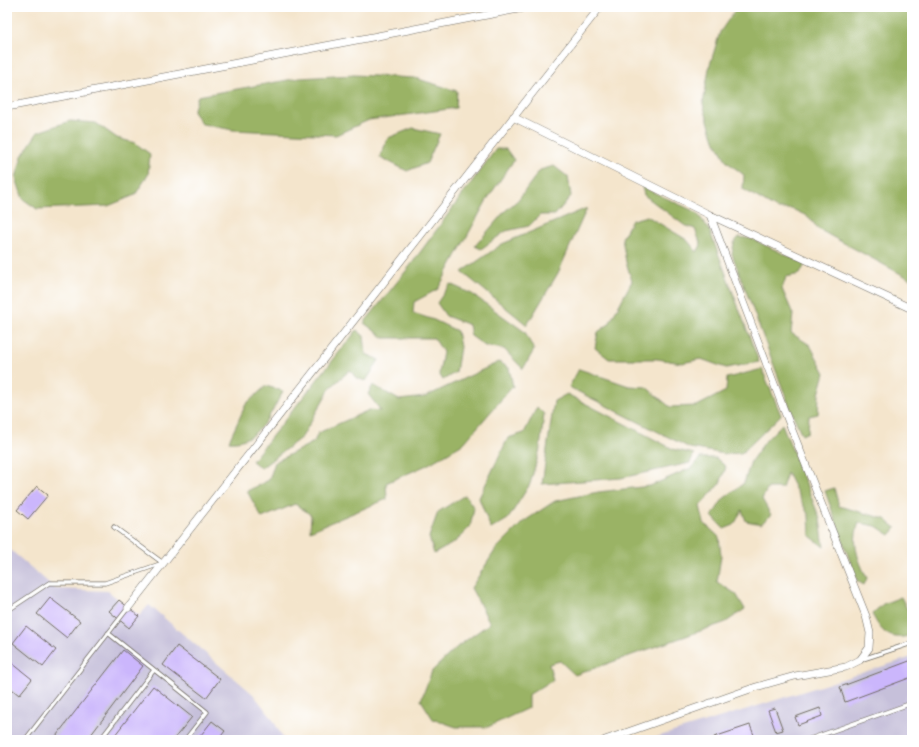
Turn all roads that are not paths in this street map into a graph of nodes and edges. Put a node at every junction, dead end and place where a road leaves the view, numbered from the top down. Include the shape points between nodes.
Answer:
1 (529, 7) edge
2 (600, 7) edge
3 (7, 107) edge
4 (513, 117) junction
5 (710, 215) junction
6 (912, 309) edge
7 (114, 527) dead end
8 (163, 564) junction
9 (128, 608) joint
10 (7, 611) edge
11 (108, 633) junction
12 (912, 643) edge
13 (860, 660) junction
14 (154, 670) junction
15 (912, 703) edge
16 (25, 740) edge
17 (100, 740) edge
18 (185, 740) edge
19 (605, 740) edge
20 (807, 740) edge

1 - 3 street
2 - 4 street
4 - 5 street
4 - 8 street
5 - 6 street
5 - 13 street via 866,616 870,633 869,648
7 - 8 lane
8 - 9 street
8 - 10 lane via 104,583 49,583
9 - 11 lane
11 - 14 lane
11 - 16 lane
12 - 13 lane
13 - 19 street via 846,667 795,676 756,687
14 - 17 lane
14 - 18 lane via 207,712
15 - 20 lane

